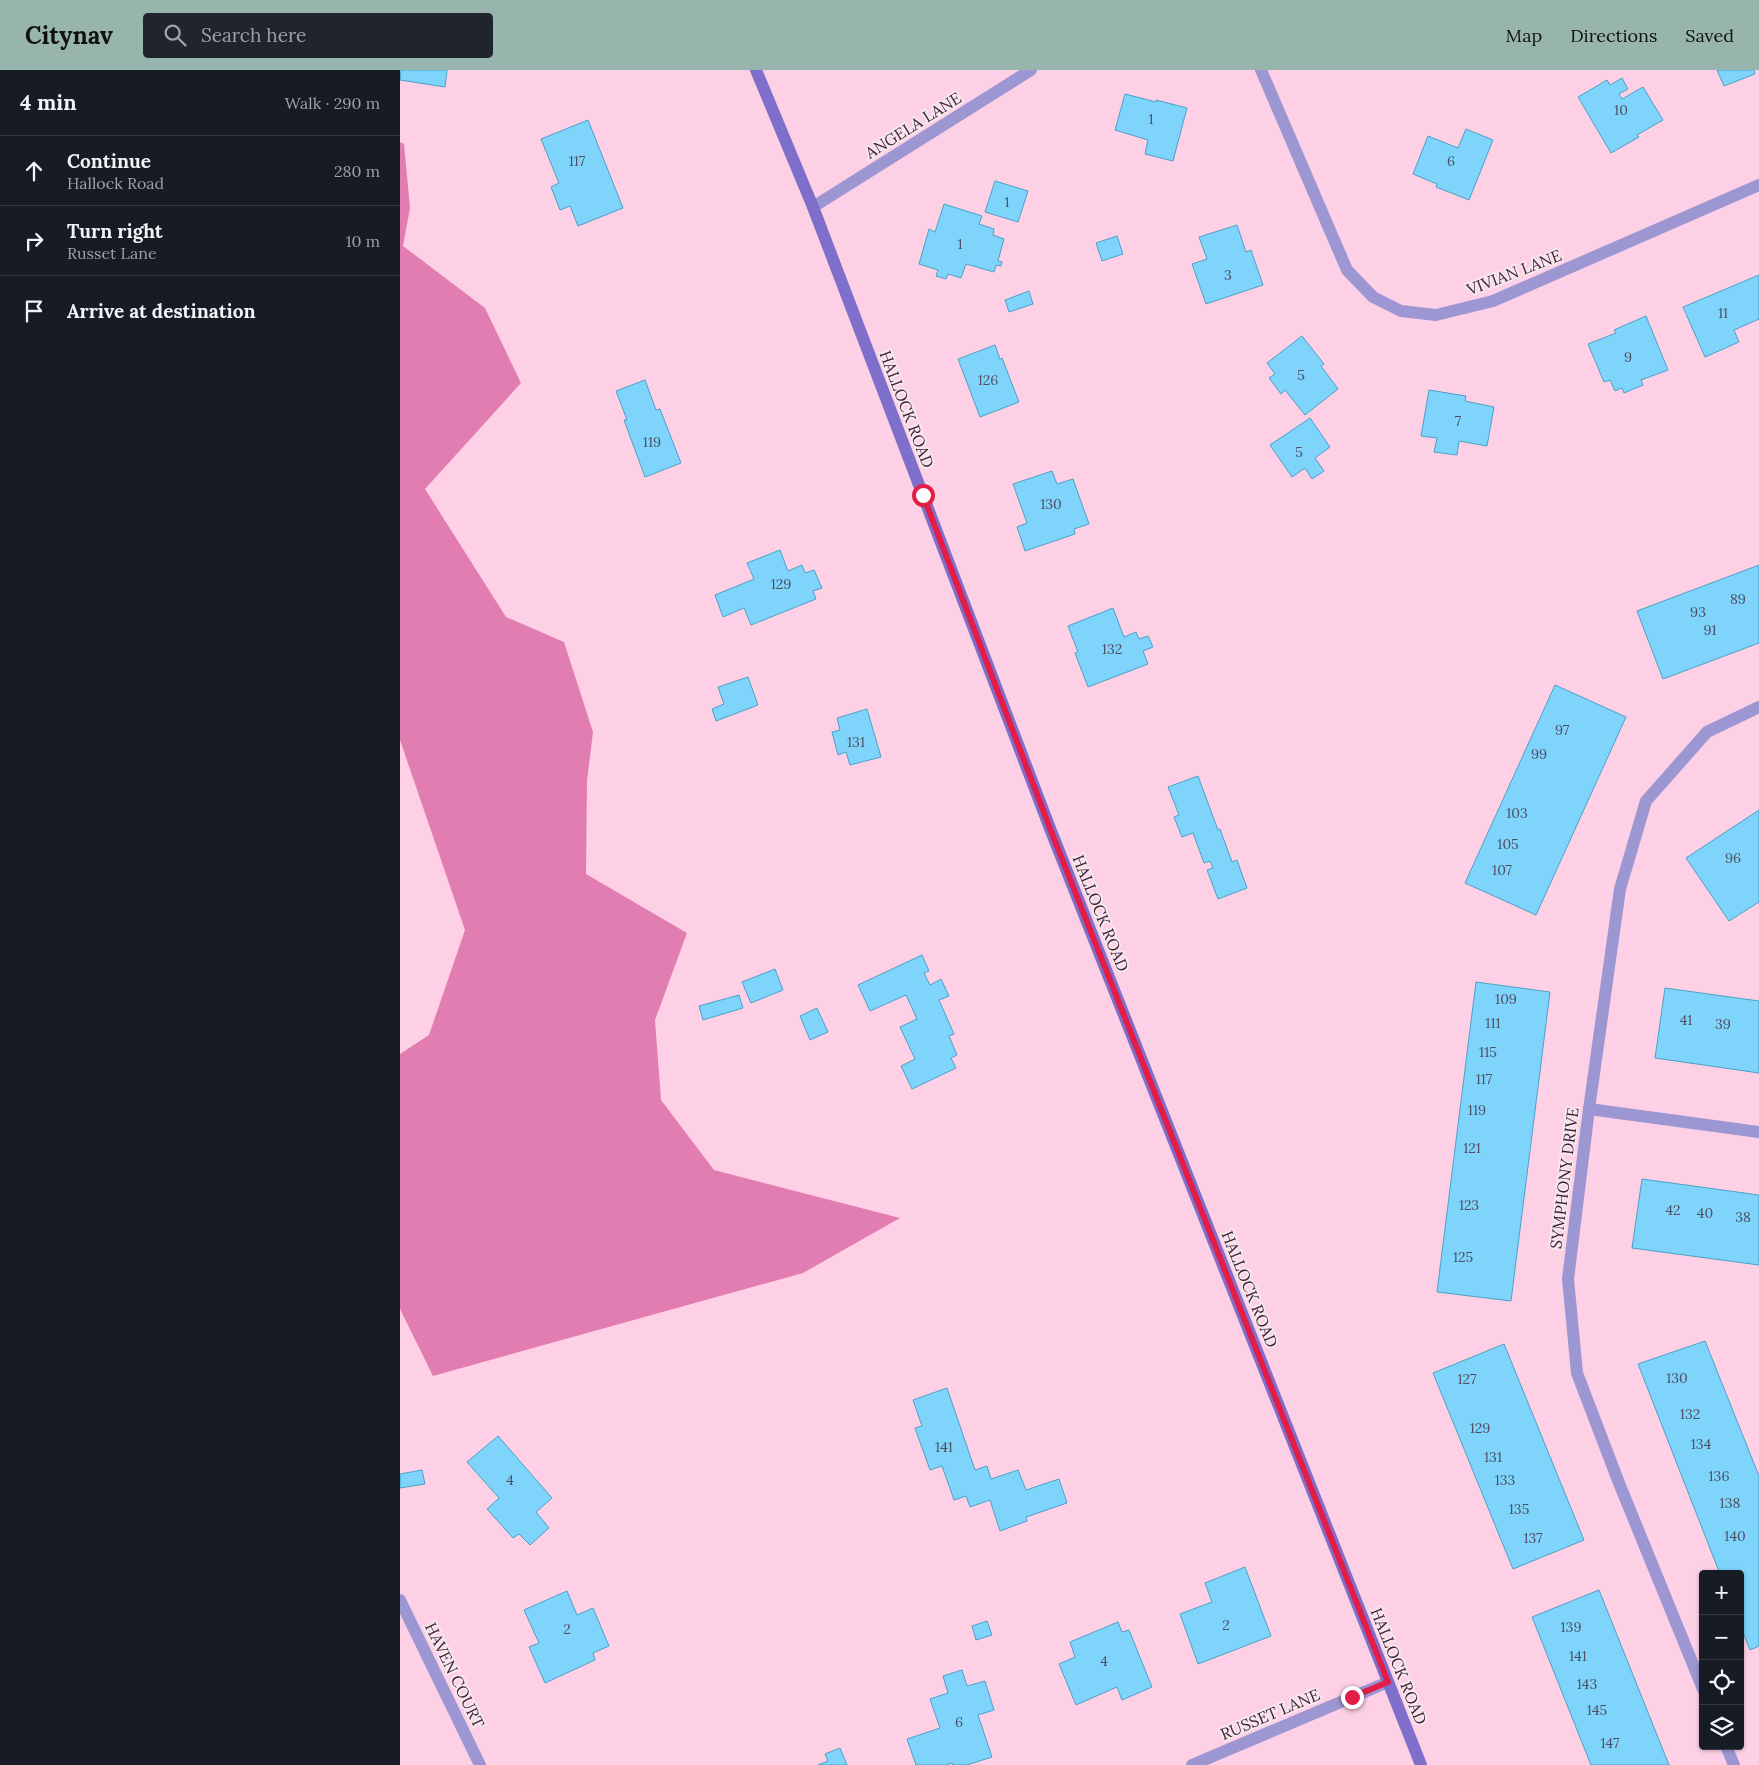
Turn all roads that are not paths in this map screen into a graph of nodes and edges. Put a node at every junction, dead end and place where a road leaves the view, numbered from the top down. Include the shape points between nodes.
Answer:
1 (756, 70) edge
2 (1031, 70) edge
3 (1261, 70) edge
4 (1759, 185) edge
5 (813, 207) junction
6 (1759, 707) edge
7 (1589, 1109) junction
8 (1759, 1132) edge
9 (400, 1600) edge
10 (1699, 1679) edge
11 (1388, 1682) junction
12 (1728, 1750) edge
13 (480, 1765) edge
14 (1192, 1765) edge
15 (1421, 1765) edge
16 (1734, 1765) edge

1 - 5 street, HALLOCK ROAD
2 - 5 street, ANGELA LANE
3 - 4 street, VIVIAN LANE via 1347,270 1373,297 1401,311 1436,315 1493,301
5 - 11 street, HALLOCK ROAD via 1020,750
6 - 7 street, SYMPHONY DRIVE via 1707,732 1646,801 1620,889
7 - 8 street
7 - 10 street, SYMPHONY DRIVE via 1568,1279 1577,1373 1618,1483
9 - 13 street, HAVEN COURT
11 - 14 street, RUSSET LANE
11 - 15 street, HALLOCK ROAD
12 - 16 street

